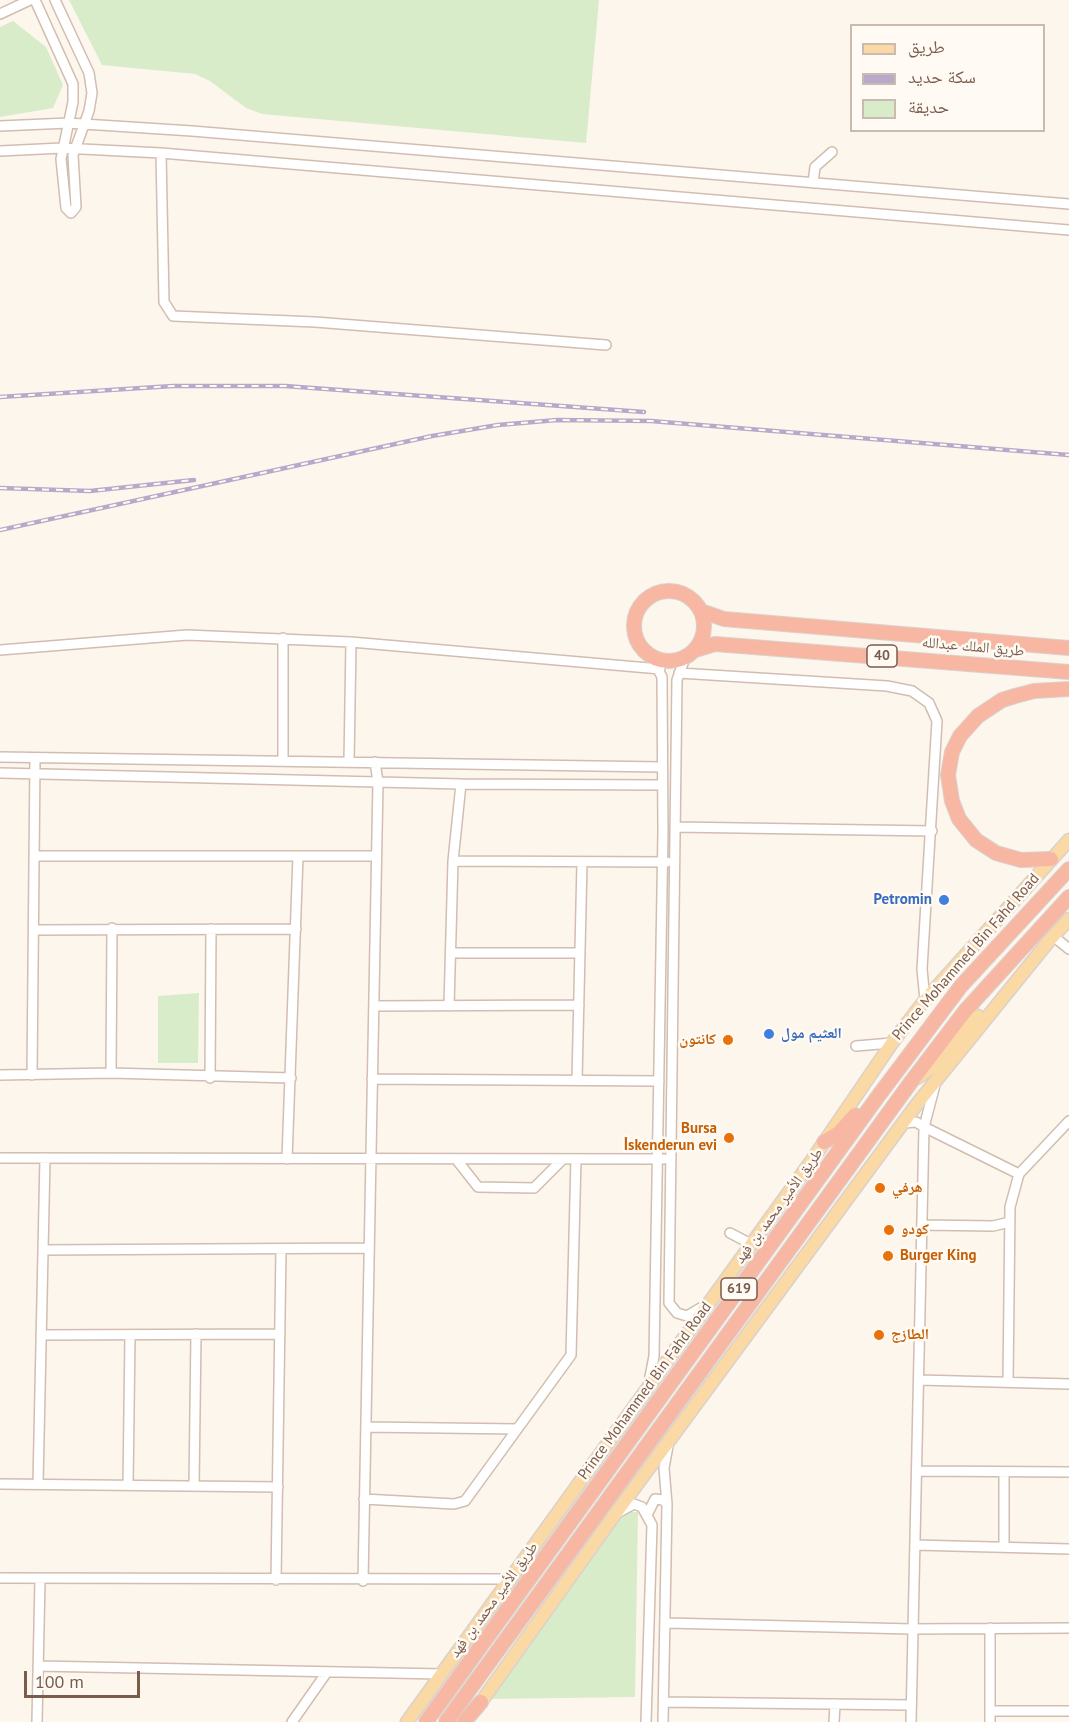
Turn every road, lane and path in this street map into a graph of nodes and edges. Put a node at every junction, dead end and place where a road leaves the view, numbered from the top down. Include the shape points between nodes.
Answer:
1 (30, 0) edge
2 (35, 0) edge
3 (56, 0) edge
4 (0, 14) edge
5 (68, 123) junction
6 (84, 123) junction
7 (0, 126) edge
8 (62, 148) junction
9 (74, 149) junction
10 (0, 152) edge
11 (831, 152) dead end
12 (161, 153) junction
13 (813, 183) junction
14 (1069, 204) edge
15 (1069, 230) edge
16 (606, 345) dead end
17 (701, 611) junction
18 (283, 638) junction
19 (351, 642) junction
20 (1069, 648) edge
21 (0, 650) edge
22 (690, 654) junction
23 (651, 656) junction
24 (660, 669) junction
25 (1069, 672) edge
26 (679, 673) junction
27 (1069, 689) edge
28 (0, 757) edge
29 (36, 758) junction
30 (283, 761) junction
31 (349, 762) junction
32 (375, 762) junction
33 (661, 767) junction
34 (0, 773) edge
35 (35, 774) junction
36 (378, 782) junction
37 (461, 784) junction
38 (661, 785) junction
39 (676, 827) junction
40 (932, 831) junction
41 (1069, 840) edge
42 (34, 856) junction
43 (298, 856) junction
44 (376, 856) junction
45 (1051, 859) junction
46 (453, 861) junction
47 (662, 861) junction
48 (582, 862) junction
49 (675, 862) junction
50 (1069, 869) edge
51 (1069, 897) edge
52 (1069, 919) edge
53 (112, 928) junction
54 (211, 929) junction
55 (296, 929) junction
56 (34, 930) junction
57 (1053, 936) junction
58 (1069, 949) edge
59 (451, 953) junction
60 (580, 953) junction
61 (925, 1000) junction
62 (579, 1005) junction
63 (374, 1006) junction
64 (449, 1006) junction
65 (892, 1043) junction
66 (856, 1046) dead end
67 (111, 1073) junction
68 (0, 1075) edge
69 (32, 1075) junction
70 (210, 1077) junction
71 (291, 1078) junction
72 (372, 1079) junction
73 (937, 1079) junction
74 (577, 1080) junction
75 (659, 1081) junction
76 (911, 1082) junction
77 (879, 1095) junction
78 (1069, 1120) edge
79 (903, 1123) junction
80 (924, 1127) junction
81 (824, 1142) junction
82 (0, 1158) edge
83 (45, 1158) junction
84 (287, 1159) junction
85 (371, 1159) junction
86 (456, 1159) junction
87 (563, 1159) junction
88 (576, 1159) junction
89 (657, 1159) junction
90 (669, 1160) junction
91 (1019, 1174) junction
92 (1010, 1222) junction
93 (922, 1225) junction
94 (730, 1233) dead end
95 (751, 1244) junction
96 (369, 1248) junction
97 (43, 1250) junction
98 (281, 1250) junction
99 (708, 1304) junction
100 (196, 1334) junction
101 (280, 1334) junction
102 (41, 1335) junction
103 (130, 1335) junction
104 (920, 1380) junction
105 (1008, 1382) junction
106 (649, 1383) junction
107 (1069, 1384) edge
108 (366, 1427) junction
109 (517, 1429) junction
110 (671, 1437) junction
111 (917, 1471) junction
112 (1004, 1472) junction
113 (1069, 1472) edge
114 (0, 1484) edge
115 (38, 1484) junction
116 (128, 1485) junction
117 (194, 1486) junction
118 (278, 1487) junction
119 (364, 1499) junction
120 (667, 1504) junction
121 (648, 1513) junction
122 (613, 1517) junction
123 (915, 1545) junction
124 (1004, 1547) junction
125 (1069, 1549) edge
126 (0, 1578) edge
127 (40, 1579) junction
128 (508, 1579) junction
129 (276, 1580) junction
130 (363, 1581) junction
131 (667, 1623) junction
132 (1069, 1628) edge
133 (912, 1629) junction
134 (990, 1629) junction
135 (38, 1666) junction
136 (327, 1672) junction
137 (442, 1674) junction
138 (481, 1702) joint
139 (664, 1702) junction
140 (835, 1704) junction
141 (911, 1705) junction
142 (990, 1711) junction
143 (1069, 1711) edge
144 (36, 1722) edge
145 (292, 1722) edge
146 (407, 1722) edge
147 (426, 1722) edge
148 (446, 1722) edge
149 (465, 1722) edge
150 (646, 1722) edge
151 (663, 1722) edge
152 (834, 1722) edge
153 (911, 1722) edge
154 (990, 1722) edge
155 (1069, 1722) edge

1 - 4 street
2 - 5 street via 73,84
3 - 6 street via 92,82 92,103
5 - 6 street
5 - 7 street
5 - 8 street
6 - 9 street
6 - 13 street
8 - 9 street
8 - 9 street via 66,208 71,213 76,207
8 - 10 street
9 - 12 street
11 - 13 street via 815,167
12 - 15 street
12 - 16 street via 164,302 178,318 315,321
13 - 14 street
17 - 20 highway, طريق الملك عبدالله / 40 via 724,619
17 - 22 highway via 704,631
17 - 23 highway via 687,596 674,591 660,592 643,602 634,628 641,647
18 - 19 street
18 - 21 street via 187,635
18 - 30 street
19 - 24 street
19 - 31 street
22 - 23 highway via 664,661
22 - 25 highway, طريق الملك عبدالله / 40 via 716,644
22 - 26 street
23 - 24 street
24 - 33 street
26 - 39 street
26 - 40 street via 887,686 912,691 929,703 937,721
27 - 45 highway via 1015,696 978,716 960,736 948,775 959,819 976,840 996,853 1021,860
28 - 29 street
29 - 30 street
29 - 35 street
30 - 31 street
31 - 32 street
32 - 33 street
32 - 36 street
33 - 38 street
34 - 35 street
35 - 36 street
35 - 42 street
36 - 37 street
36 - 44 street
37 - 38 street
37 - 46 street
38 - 47 street
39 - 40 street
39 - 49 street
40 - 61 street via 922,969
41 - 45 main road, Prince Mohammed Bin Fahd Road
42 - 43 street
42 - 56 street
43 - 44 street
43 - 55 street
44 - 63 street
45 - 61 main road, Prince Mohammed Bin Fahd Road
46 - 48 street
46 - 59 street
47 - 48 street
47 - 49 street
47 - 75 street
48 - 60 street
49 - 90 street
50 - 77 highway, طريق الأمير محمد بن فهد / 619 via 961,986
51 - 76 highway, 619 via 965,1011
52 - 57 main road
53 - 54 street
53 - 56 street
53 - 67 street
54 - 55 street
54 - 70 street
55 - 71 street
56 - 69 street
57 - 58 street
57 - 73 main road
57 - 76 main road via 931,1068
59 - 60 street
59 - 64 street
60 - 62 street
61 - 65 main road, Prince Mohammed Bin Fahd Road
62 - 64 street
62 - 74 street
63 - 64 street
63 - 72 street
65 - 66 street
65 - 81 main road, Prince Mohammed Bin Fahd Road
67 - 69 street
67 - 70 street
68 - 69 street
70 - 71 street
71 - 84 street
72 - 74 street
72 - 85 street
73 - 79 main road
73 - 80 street
74 - 75 street
75 - 89 street
76 - 148 highway, 619
77 - 81 highway
77 - 147 highway, طريق الأمير محمد بن فهد / 619
78 - 91 street
79 - 80 street via 916,1122
79 - 110 main road
80 - 91 street
80 - 93 street
81 - 95 main road, Prince Mohammed Bin Fahd Road
82 - 83 street
83 - 84 street
83 - 97 street
84 - 85 street
85 - 86 street
85 - 96 street
86 - 87 street
86 - 87 street via 478,1187 534,1188
87 - 88 street
88 - 89 street
88 - 109 street via 571,1355
89 - 90 street
89 - 106 street via 654,1356
90 - 99 street via 669,1303 687,1316
91 - 92 street
92 - 93 street via 993,1226
92 - 105 street
93 - 104 street
94 - 95 street
95 - 99 main road, Prince Mohammed Bin Fahd Road
96 - 98 street
96 - 108 street
97 - 98 street
97 - 102 street
98 - 101 street
99 - 106 main road, Prince Mohammed Bin Fahd Road
100 - 101 street
100 - 103 street
100 - 117 street
101 - 118 street
102 - 103 street
102 - 115 street
103 - 116 street
104 - 105 street
104 - 111 street
105 - 107 street
106 - 128 main road, Prince Mohammed Bin Fahd Road
108 - 109 street
108 - 119 street
109 - 119 street via 465,1501 454,1504
110 - 120 street via 664,1468
110 - 122 main road
111 - 112 street
111 - 123 street
112 - 113 street
112 - 124 street
114 - 115 street
115 - 116 street
116 - 117 street
117 - 118 street
118 - 129 street
119 - 130 street
120 - 121 street via 655,1499
120 - 131 street
121 - 122 street via 634,1504
121 - 150 street via 652,1526
122 - 138 main road
123 - 124 street
123 - 133 street
124 - 125 street
126 - 127 street
127 - 129 street
127 - 135 street
128 - 130 street
128 - 137 main road, Prince Mohammed Bin Fahd Road
129 - 130 street
131 - 133 street
131 - 139 street
132 - 134 street
133 - 134 street
133 - 141 street
134 - 142 street
135 - 136 street
135 - 144 street
136 - 137 street
136 - 145 street
137 - 146 main road, Prince Mohammed Bin Fahd Road
138 - 149 highway
139 - 140 street
139 - 151 street
140 - 141 street
140 - 152 street
141 - 153 street
142 - 143 street
142 - 154 street
143 - 155 street

